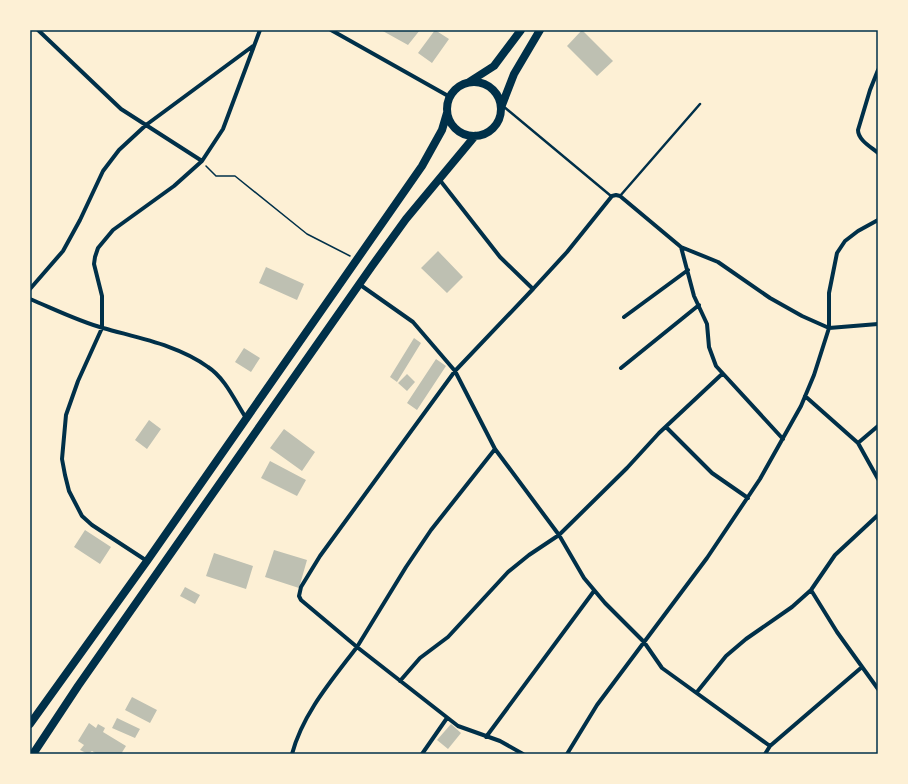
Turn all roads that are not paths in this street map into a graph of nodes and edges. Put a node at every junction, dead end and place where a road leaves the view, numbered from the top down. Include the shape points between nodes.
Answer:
1 (38, 30) edge
2 (260, 30) edge
3 (331, 30) edge
4 (521, 30) edge
5 (540, 30) edge
6 (253, 46) junction
7 (878, 70) edge
8 (468, 82) junction
9 (450, 96) junction
10 (700, 104) dead end
11 (502, 105) junction
12 (447, 113) junction
13 (146, 125) junction
14 (475, 136) junction
15 (878, 153) edge
16 (202, 161) junction
17 (438, 179) junction
18 (612, 196) junction
19 (620, 196) junction
20 (878, 220) edge
21 (681, 247) junction
22 (688, 270) junction
23 (359, 283) junction
24 (30, 289) edge
25 (533, 289) junction
26 (30, 299) edge
27 (699, 305) junction
28 (624, 317) dead end
29 (878, 324) edge
30 (102, 328) junction
31 (829, 328) junction
32 (621, 368) dead end
33 (455, 371) junction
34 (722, 374) junction
35 (805, 396) junction
36 (246, 418) junction
37 (878, 426) edge
38 (666, 427) junction
39 (783, 439) junction
40 (858, 443) junction
41 (495, 449) junction
42 (878, 479) edge
43 (748, 498) junction
44 (878, 515) edge
45 (559, 535) junction
46 (147, 561) junction
47 (811, 590) junction
48 (594, 591) junction
49 (644, 642) junction
50 (357, 647) junction
51 (862, 667) junction
52 (400, 681) junction
53 (878, 689) edge
54 (697, 692) junction
55 (447, 718) junction
56 (30, 724) edge
57 (486, 737) junction
58 (770, 746) junction
59 (33, 754) edge
60 (292, 754) edge
61 (422, 754) edge
62 (523, 754) edge
63 (567, 754) edge
64 (765, 754) edge

1 - 13 street via 106,96
2 - 6 street
3 - 9 street
4 - 8 highway via 494,66
5 - 11 highway via 514,74
6 - 13 street
6 - 16 street via 223,129
7 - 15 street via 858,130 861,139
8 - 9 highway
8 - 11 highway via 480,82 490,86 498,94
9 - 12 highway
10 - 19 lane
11 - 14 highway via 501,117 495,127 486,134
11 - 18 lane
12 - 14 highway via 451,124 459,132
12 - 36 highway via 442,130 426,160
13 - 16 street
13 - 24 street via 119,150 103,171 63,251
14 - 17 highway
16 - 30 street via 174,186 113,230 98,248 94,264 102,296
17 - 23 highway
17 - 25 street via 500,257
18 - 19 street
18 - 25 street
19 - 21 street
20 - 31 street via 845,241 837,253 830,293
21 - 22 street
21 - 31 street via 718,262 770,298
22 - 27 street via 694,296
22 - 28 street
23 - 33 street via 413,322
23 - 59 highway
25 - 33 street
26 - 30 street
27 - 32 street
27 - 34 street via 707,324 712,357
29 - 31 street
30 - 36 street via 158,343 210,367
30 - 46 street via 66,415 62,459 65,475 74,502 82,516
31 - 35 street
33 - 41 street
33 - 50 street via 307,574 299,592 298,596 310,609
34 - 38 street
34 - 39 street
35 - 39 street
35 - 40 street
36 - 46 highway
37 - 40 street
38 - 43 street via 712,473
38 - 45 street
39 - 43 street
40 - 42 street
41 - 45 street
41 - 50 street via 431,530
43 - 49 street
44 - 47 street via 835,556
45 - 48 street
45 - 52 street via 508,572 448,637 420,658
46 - 56 highway
47 - 51 street
47 - 54 street via 726,656
48 - 49 street
48 - 57 street
49 - 54 street via 662,668
49 - 63 street via 597,705
50 - 52 street
50 - 60 street via 312,709 300,731
51 - 53 street
51 - 58 street
52 - 55 street
54 - 58 street
55 - 57 street via 458,726
55 - 61 street
57 - 62 street via 500,741
58 - 64 street

